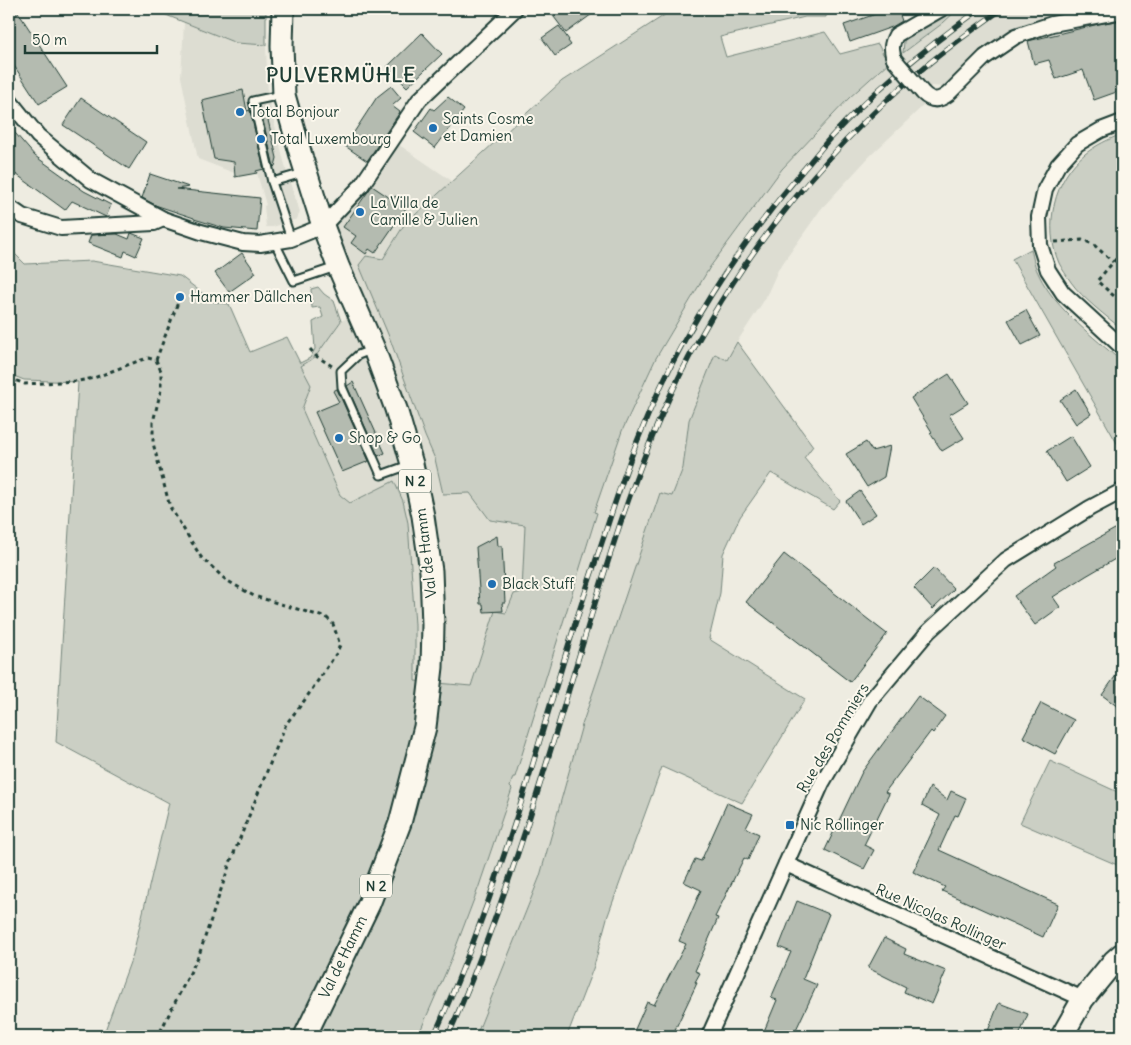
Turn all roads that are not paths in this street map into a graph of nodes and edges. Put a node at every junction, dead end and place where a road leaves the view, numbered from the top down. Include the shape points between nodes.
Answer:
1 (283, 9) edge
2 (516, 9) edge
3 (941, 9) edge
4 (1122, 11) edge
5 (284, 94) junction
6 (9, 100) edge
7 (1122, 122) edge
8 (306, 173) junction
9 (272, 182) junction
10 (9, 208) edge
11 (163, 218) junction
12 (323, 226) junction
13 (291, 239) junction
14 (274, 242) junction
15 (338, 266) junction
16 (1122, 348) edge
17 (374, 349) junction
18 (412, 464) junction
19 (1122, 491) edge
20 (786, 864) junction
21 (1122, 954) edge
22 (1083, 999) junction
23 (305, 1036) edge
24 (709, 1036) edge
25 (1062, 1036) edge

1 - 5 main road, Val de Hamm / N 2
2 - 12 street via 419,100 361,186
3 - 4 street, bridge via 896,35 891,51 923,93 935,100 948,94 985,57 1016,36 1052,24
5 - 8 main road, Val de Hamm / N 2
5 - 9 lane via 253,101
6 - 11 street via 38,136 91,180
7 - 16 street via 1077,144 1058,165 1045,189 1039,217 1040,244 1048,270 1063,294
8 - 9 lane
8 - 12 main road, Val de Hamm / N 2
9 - 13 lane
10 - 11 street via 22,216 61,228 154,223
11 - 14 street via 243,243
12 - 13 street
12 - 15 main road, Val de Hamm / N 2
13 - 14 street
14 - 15 lane via 294,280
15 - 17 main road, Val de Hamm / N 2
17 - 18 main road, Val de Hamm / N 2
17 - 18 lane via 358,355 342,371 342,387 381,475
18 - 23 main road, Val de Hamm / N 2 via 431,571 432,667 425,727 400,823 369,904
19 - 20 street, Rue des Pommiers via 1006,560 928,632 870,702 822,783
20 - 22 street, Rue Nicolas Rollinger
20 - 24 street, Rue des Pommiers
21 - 22 main road
22 - 25 main road

